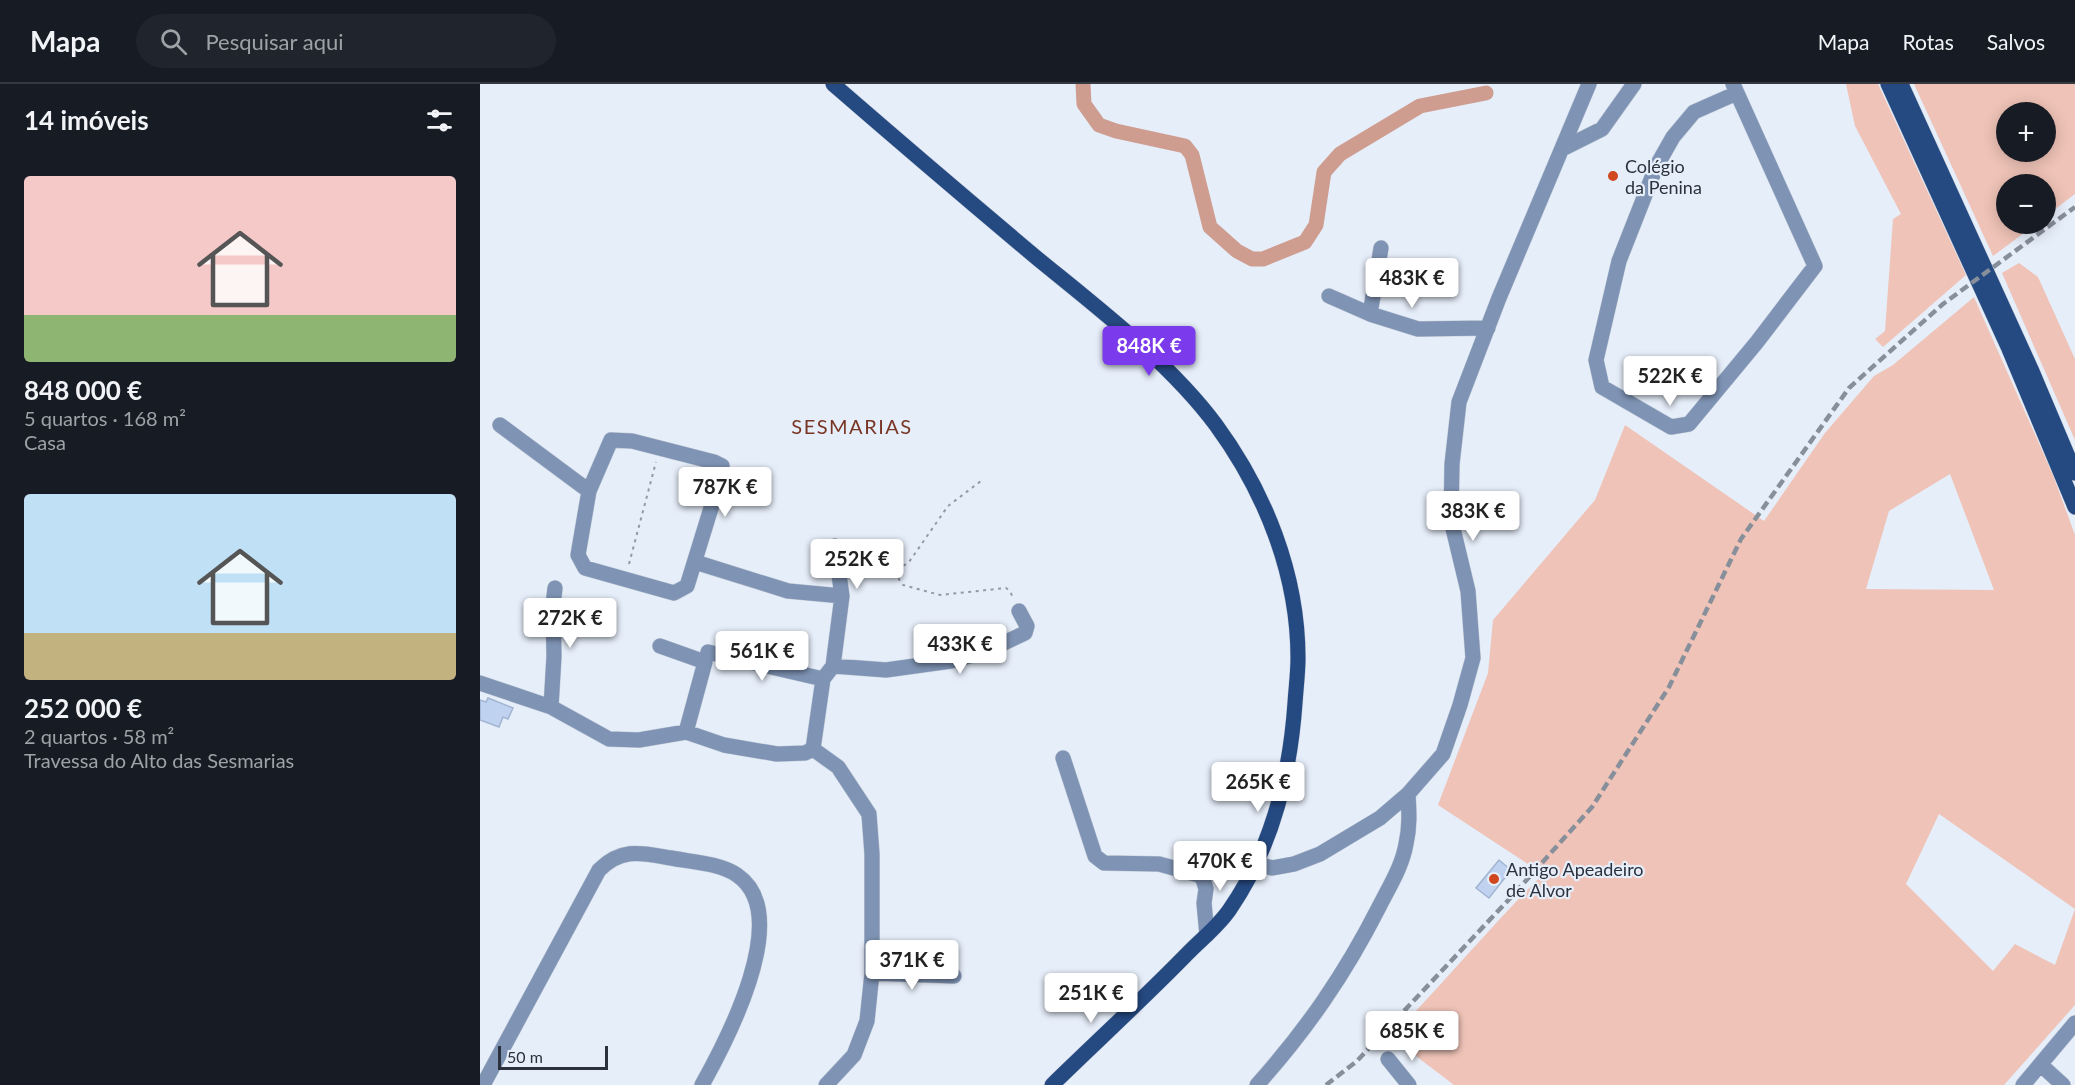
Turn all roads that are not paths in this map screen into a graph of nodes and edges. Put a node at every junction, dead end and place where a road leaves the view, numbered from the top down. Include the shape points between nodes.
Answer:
1 (833, 84) edge
2 (1589, 84) edge
3 (1634, 84) edge
4 (1887, 84) edge
5 (1901, 84) edge
6 (1735, 89) edge
7 (1562, 149) junction
8 (1381, 248) dead end
9 (1329, 296) dead end
10 (1370, 314) junction
11 (1488, 328) junction
12 (500, 425) dead end
13 (2075, 472) edge
14 (589, 491) junction
15 (2075, 507) edge
16 (835, 546) dead end
17 (695, 562) junction
18 (555, 588) dead end
19 (842, 596) junction
20 (1019, 611) road end
21 (660, 646) dead end
22 (708, 652) junction
23 (833, 666) junction
24 (823, 679) junction
25 (480, 683) edge
26 (550, 707) junction
27 (686, 732) junction
28 (813, 749) junction
29 (1064, 758) dead end
30 (1408, 794) junction
31 (1255, 863) junction
32 (1207, 935) junction
33 (872, 973) junction
34 (954, 976) dead end
35 (2075, 1023) edge
36 (1388, 1059) dead end
37 (2040, 1065) junction
38 (483, 1085) edge
39 (702, 1085) edge
40 (826, 1085) edge
41 (1052, 1085) edge
42 (1257, 1085) edge
43 (1409, 1085) edge
44 (2023, 1085) edge
45 (2063, 1085) edge

1 - 31 main road via 1130,335 1216,425 1248,473 1284,557 1294,604 1298,657 1286,772 1272,824
2 - 7 street
3 - 7 street via 1602,129
4 - 15 main road via 2009,349
5 - 13 main road
6 - 6 street via 1815,266 1689,424 1671,427 1602,387 1596,360 1619,261 1656,167 1673,137 1694,112
7 - 11 street
8 - 10 street
9 - 10 street
10 - 11 street via 1418,329
11 - 30 street via 1459,402 1452,465 1450,520 1468,591 1473,658 1443,754
12 - 14 street
14 - 17 street via 578,555 585,568 674,593 687,586
14 - 17 street via 611,440 659,447 722,466
16 - 19 street
17 - 19 street via 788,591
18 - 26 street
19 - 23 street
20 - 23 street via 1027,626 1025,633 987,651 951,661 886,670
21 - 22 street
22 - 24 street
22 - 27 street
23 - 24 street
24 - 28 street
25 - 26 street
26 - 27 street via 609,739 639,740
27 - 28 street via 724,745 777,753
28 - 33 street via 837,767 869,814
29 - 32 street via 1095,856 1104,863 1160,864 1199,875 1206,889
30 - 31 street via 1380,818 1320,854 1272,868
30 - 42 street via 1409,824 1401,865 1377,912 1328,997
31 - 32 main road via 1229,910
32 - 41 main road
33 - 34 street
33 - 40 street via 867,1021 854,1055
35 - 37 street
36 - 43 street
37 - 44 street
37 - 45 street
38 - 39 street via 599,870 625,853 725,868 754,892 760,933 752,968 735,1019

